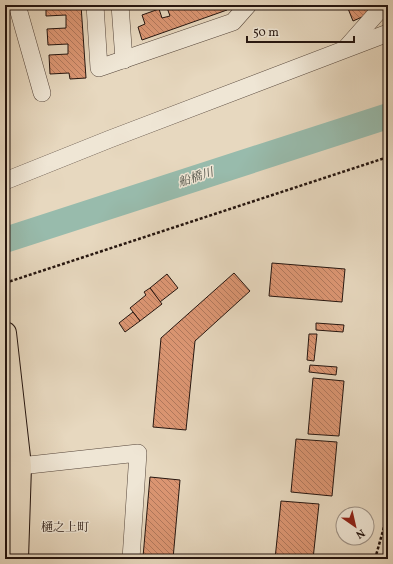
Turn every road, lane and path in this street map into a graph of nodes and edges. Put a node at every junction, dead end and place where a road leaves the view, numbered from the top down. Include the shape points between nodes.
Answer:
1 (17, 5) edge
2 (95, 5) edge
3 (120, 5) edge
4 (248, 5) edge
5 (384, 5) edge
6 (388, 33) edge
7 (344, 50) junction
8 (124, 60) junction
9 (42, 93) dead end
10 (388, 157) edge
11 (5, 180) edge
12 (5, 283) edge
13 (5, 332) edge
14 (20, 466) junction
15 (388, 513) edge
16 (17, 559) edge
17 (131, 559) edge
18 (375, 559) edge

1 - 9 street
2 - 8 street via 99,68
3 - 8 street
4 - 8 street via 233,22
5 - 7 street
6 - 7 street
7 - 11 street
10 - 12 path
13 - 14 main road
14 - 16 main road
14 - 17 street via 138,453
15 - 18 path

